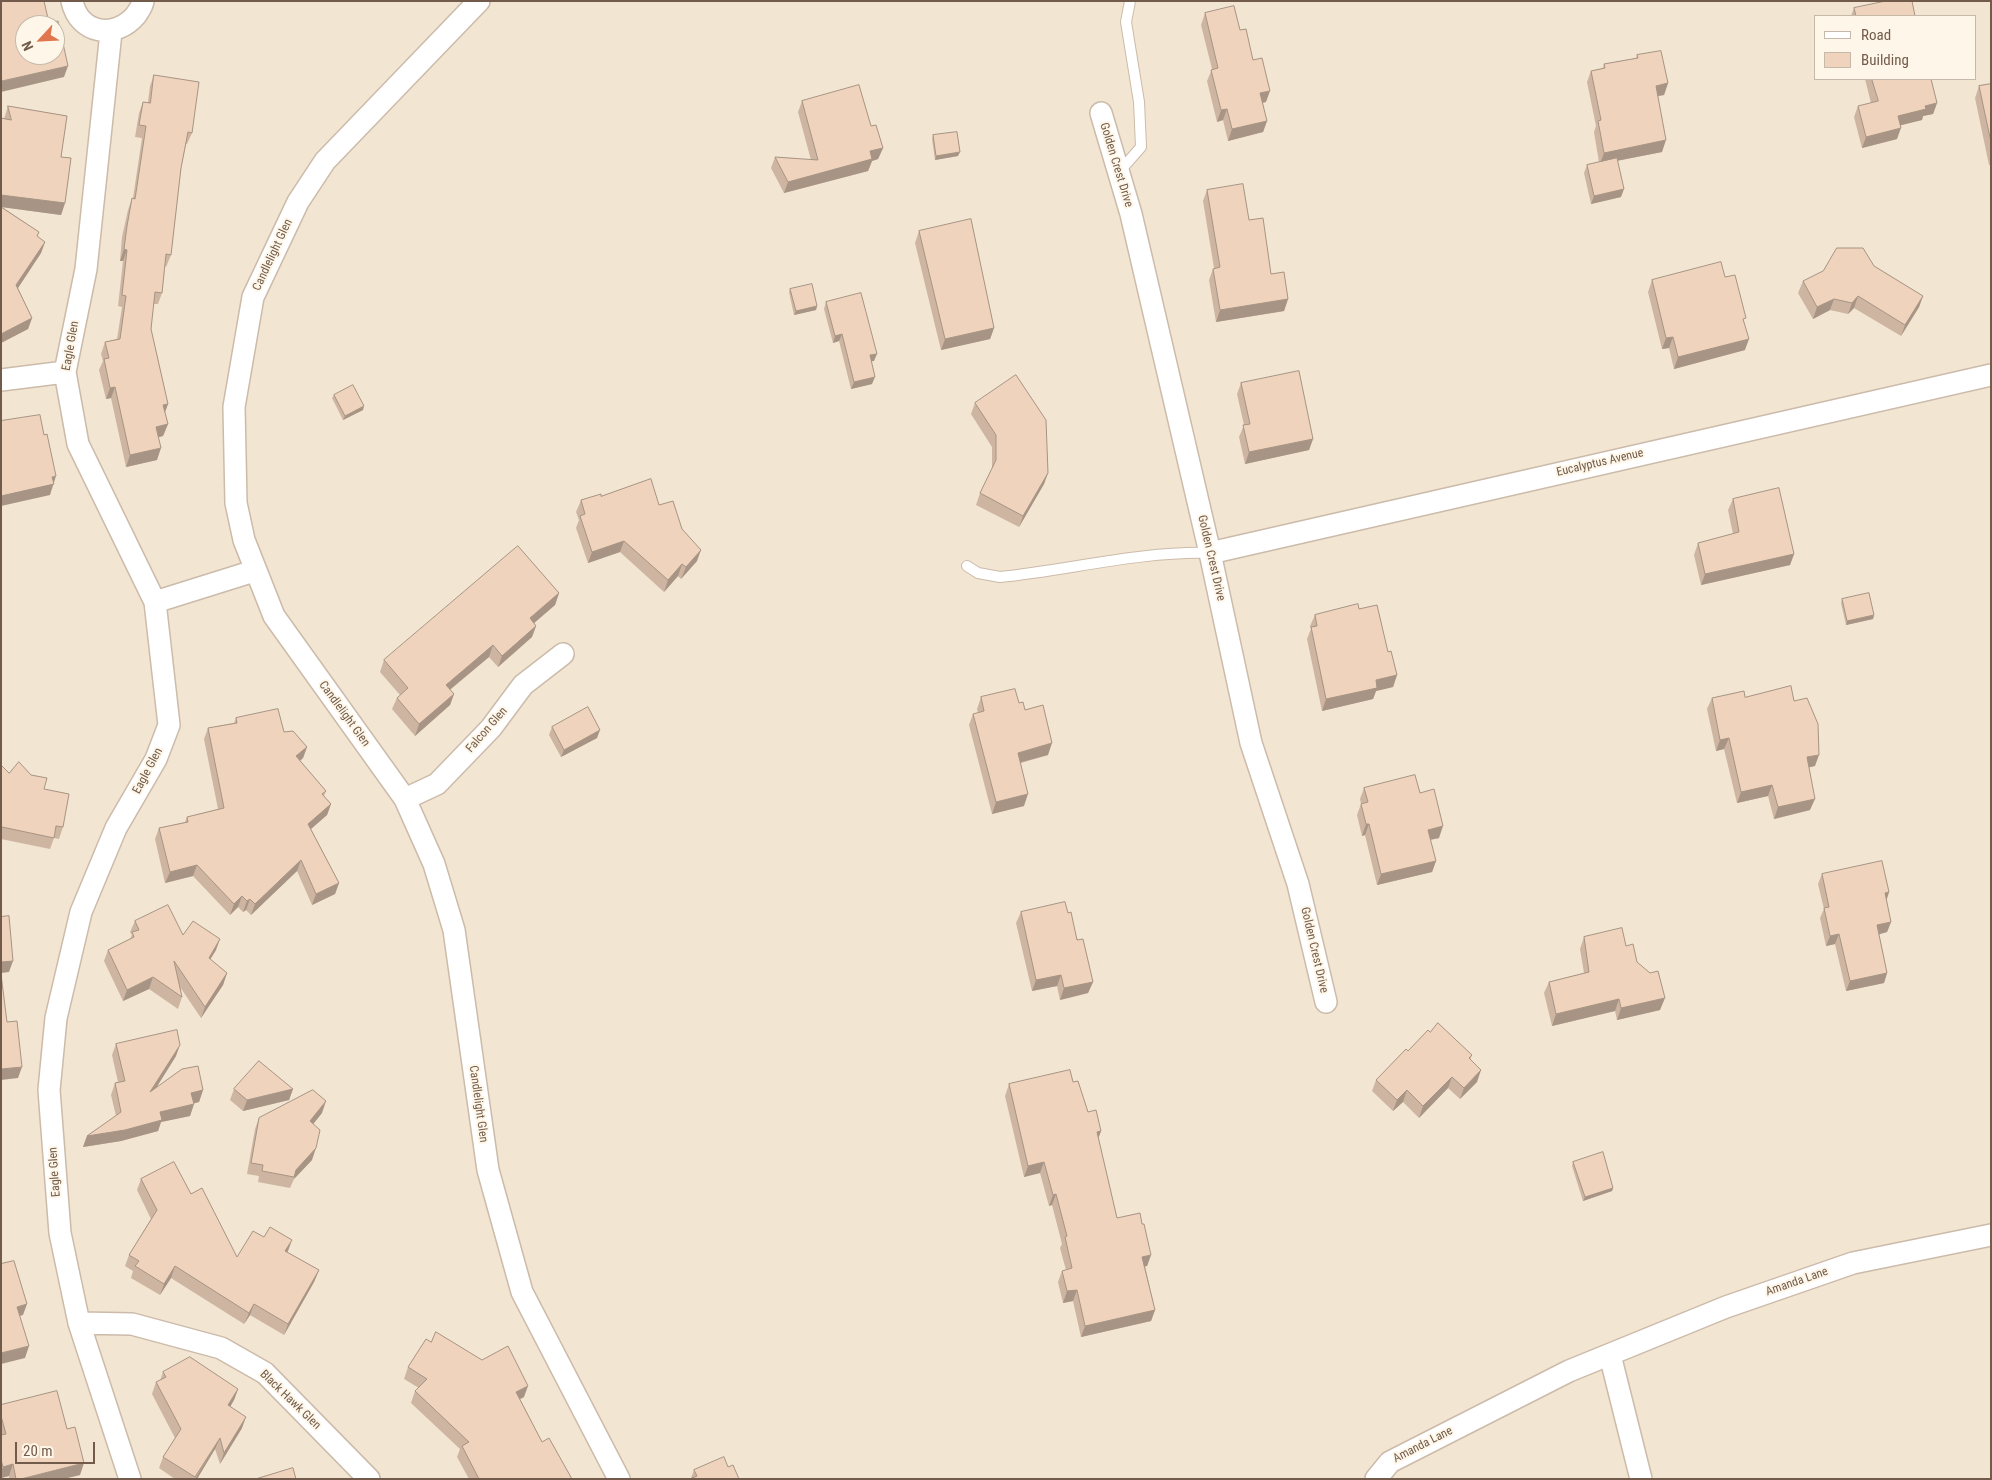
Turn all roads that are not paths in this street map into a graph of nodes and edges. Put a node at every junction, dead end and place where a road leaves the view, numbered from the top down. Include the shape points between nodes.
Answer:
1 (72, 1) edge
2 (143, 1) edge
3 (479, 1) edge
4 (1130, 1) edge
5 (111, 32) junction
6 (1101, 113) dead end
7 (1119, 173) junction
8 (65, 372) junction
9 (1991, 375) edge
10 (1, 380) edge
11 (1210, 554) junction
12 (967, 566) dead end
13 (254, 571) junction
14 (155, 602) junction
15 (563, 654) dead end
16 (406, 799) junction
17 (1326, 1002) dead end
18 (1991, 1235) edge
19 (80, 1323) junction
20 (1610, 1355) junction
21 (130, 1479) edge
22 (370, 1479) edge
23 (619, 1479) edge
24 (1376, 1479) edge
25 (1641, 1479) edge

1 - 5 street via 82,21 97,30
2 - 5 street via 132,19
3 - 13 street, Candlelight Glen via 325,161 298,202 253,297 234,407 236,503
4 - 7 lane via 1126,22 1139,102 1141,147
5 - 8 street, Eagle Glen via 86,269
6 - 7 street, Golden Crest Drive
7 - 11 street, Golden Crest Drive
8 - 10 street
8 - 14 street, Eagle Glen via 78,444
9 - 11 street, Eucalyptus Avenue
11 - 12 lane via 1179,552 1133,557 1000,577 978,573
11 - 17 street, Golden Crest Drive via 1251,743 1298,884
13 - 14 street
13 - 16 street, Candlelight Glen via 274,616
14 - 19 street, Eagle Glen via 169,725 156,759 116,828 81,912 56,1018 49,1090 56,1188 60,1233
15 - 16 street, Falcon Glen via 523,685 491,728 438,784
16 - 23 street, Candlelight Glen via 434,864 454,930 488,1170 522,1292
18 - 20 street, Amanda Lane via 1852,1263 1726,1307
19 - 21 street, Eagle Glen
19 - 22 street, Black Hawk Glen via 132,1324 221,1348 265,1373
20 - 24 street, Amanda Lane via 1569,1372 1390,1462
20 - 25 street

